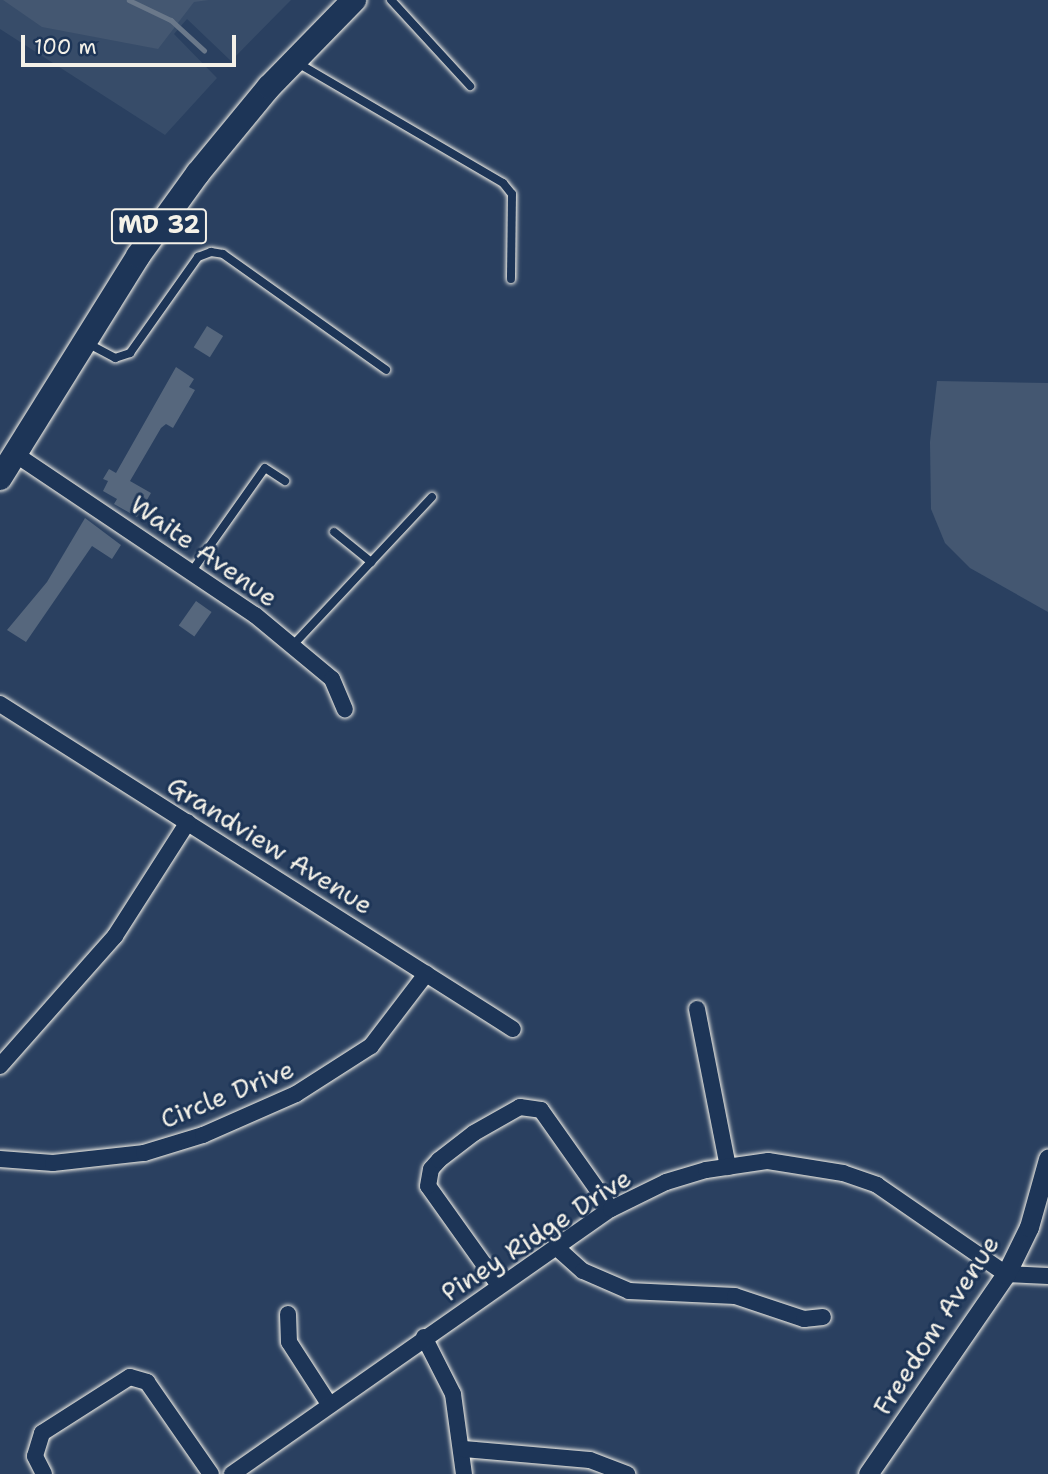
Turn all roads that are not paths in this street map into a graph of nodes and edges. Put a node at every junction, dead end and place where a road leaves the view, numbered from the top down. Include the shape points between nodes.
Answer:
1 (354, 0) edge
2 (391, 0) edge
3 (294, 61) junction
4 (470, 86) dead end
5 (511, 279) dead end
6 (84, 342) junction
7 (386, 370) dead end
8 (15, 454) junction
9 (0, 478) edge
10 (285, 481) dead end
11 (432, 497) dead end
12 (334, 532) dead end
13 (371, 562) junction
14 (192, 571) junction
15 (293, 645) junction
16 (0, 704) edge
17 (345, 709) dead end
18 (188, 822) junction
19 (426, 974) junction
20 (697, 1009) dead end
21 (513, 1029) dead end
22 (0, 1066) edge
23 (0, 1159) edge
24 (1048, 1159) edge
25 (728, 1167) junction
26 (611, 1209) junction
27 (556, 1247) junction
28 (1006, 1274) junction
29 (1048, 1276) edge
30 (498, 1284) junction
31 (288, 1314) dead end
32 (823, 1317) dead end
33 (424, 1337) junction
34 (329, 1404) junction
35 (464, 1448) junction
36 (44, 1474) edge
37 (211, 1474) edge
38 (232, 1474) edge
39 (464, 1474) edge
40 (627, 1474) edge
41 (868, 1474) edge

1 - 3 main road, MD 32
2 - 4 lane
3 - 5 lane via 503,183 512,194
3 - 6 main road, MD 32 via 198,173
6 - 7 lane via 115,358 130,353 198,257 211,252 223,254
6 - 8 main road, MD 32
8 - 9 main road, MD 32
8 - 14 street, Waite Avenue
10 - 14 lane via 265,468
11 - 13 lane
12 - 13 lane
13 - 15 lane
14 - 15 street, Waite Avenue
15 - 17 street, Waite Avenue via 332,679
16 - 18 street, Grandview Avenue
18 - 19 street, Grandview Avenue
18 - 22 street via 115,936
19 - 21 street, Grandview Avenue
19 - 23 street, Circle Drive via 371,1046 296,1094 202,1135 144,1153 53,1163
20 - 25 street
24 - 28 street, Freedom Avenue via 1032,1216
25 - 26 street, Piney Ridge Drive via 666,1182
25 - 28 street, Piney Ridge Drive via 768,1161 812,1165 877,1185
26 - 27 street, Piney Ridge Drive
26 - 30 street via 541,1110 520,1107 474,1133 431,1169 428,1186
27 - 30 street, Piney Ridge Drive
27 - 32 street via 583,1271 629,1291 723,1295 804,1319
28 - 29 street
28 - 41 street, Freedom Avenue
30 - 33 street, Piney Ridge Drive
31 - 34 street via 289,1342
33 - 34 street, Piney Ridge Drive
33 - 35 street via 453,1394
34 - 38 street, Piney Ridge Drive
35 - 39 street
35 - 40 street via 590,1460
36 - 37 street via 35,1456 42,1433 130,1377 147,1381

